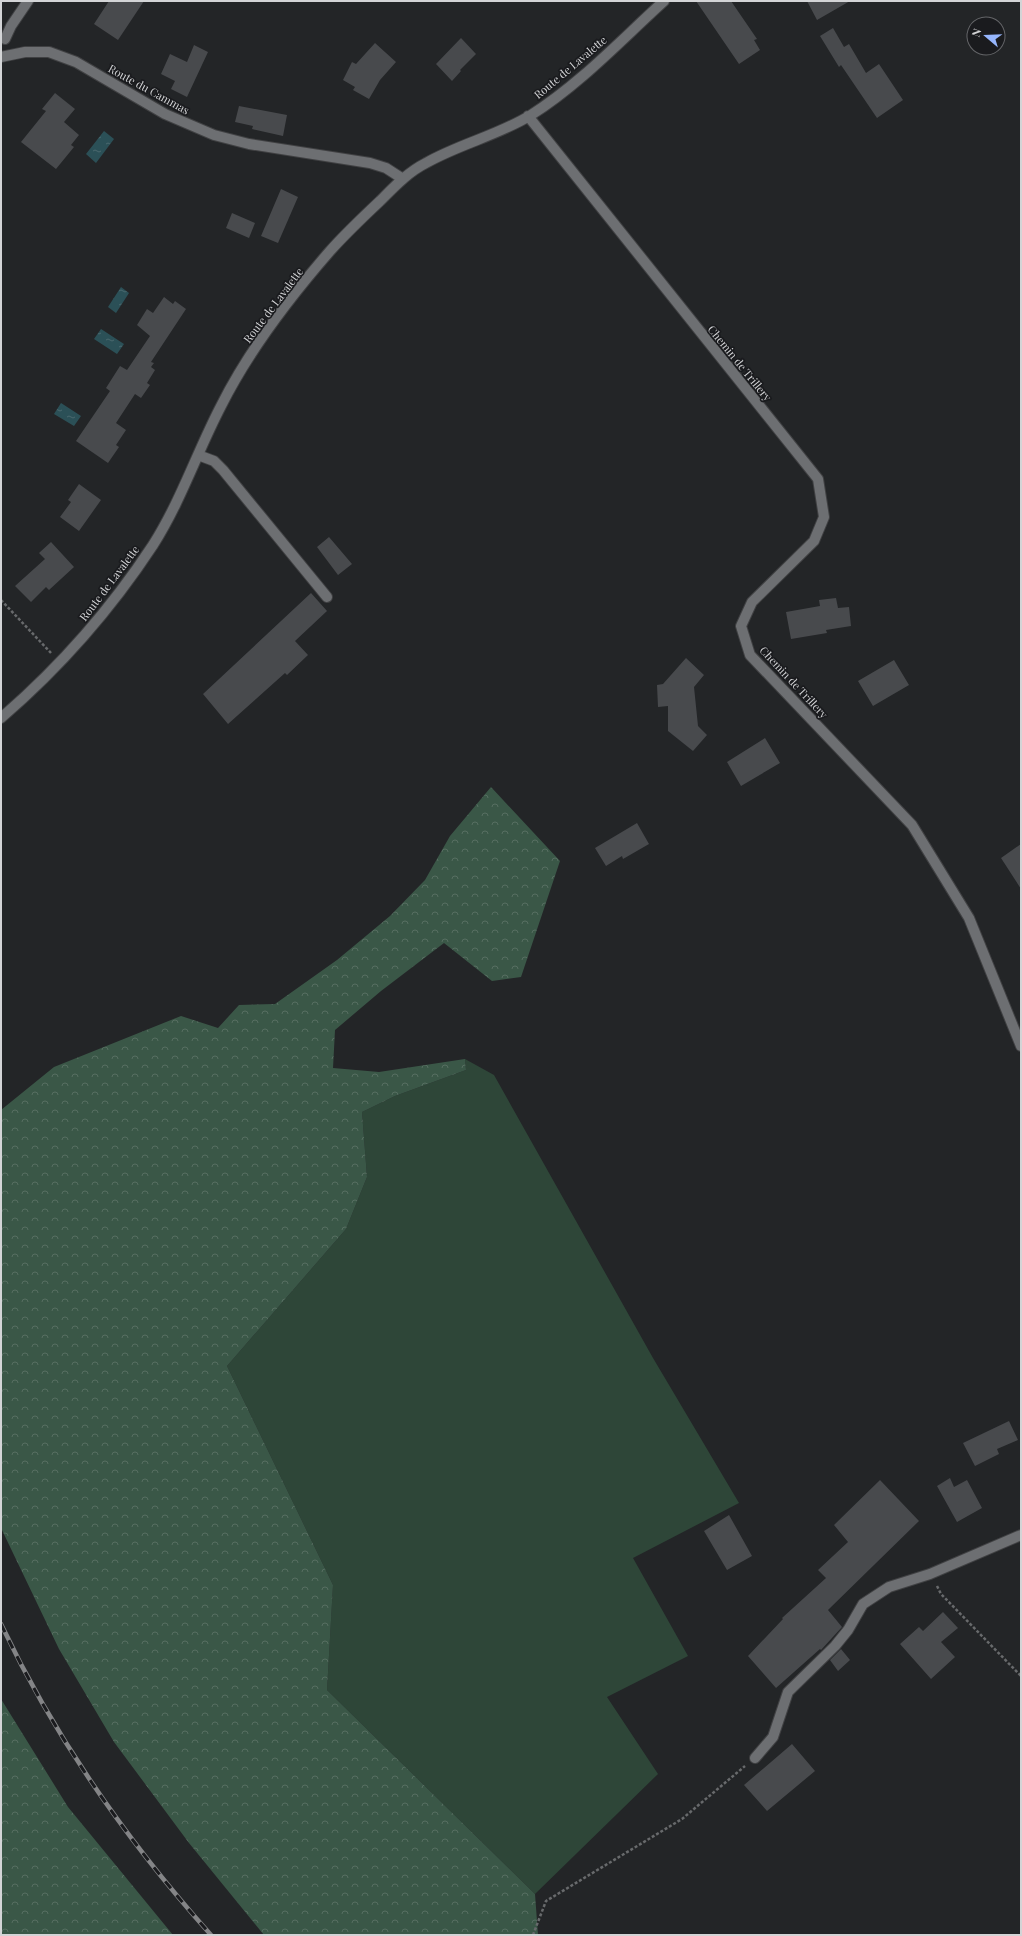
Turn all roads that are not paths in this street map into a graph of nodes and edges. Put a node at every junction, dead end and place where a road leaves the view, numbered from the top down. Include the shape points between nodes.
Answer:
1 (28, 1) edge
2 (664, 1) edge
3 (3, 35) edge
4 (11, 54) junction
5 (1, 57) edge
6 (528, 116) junction
7 (403, 179) junction
8 (198, 455) junction
9 (327, 597) dead end
10 (1, 718) edge
11 (1021, 1046) edge
12 (1021, 1535) edge
13 (755, 1758) road end

1 - 3 street
2 - 6 street, Route de Lavalette via 567,88
3 - 4 street
4 - 5 street, Route du Cammas
4 - 7 street, Route du Cammas via 49,52 76,62 165,114 214,135 249,144 370,163 386,168
6 - 7 street, Route de Lavalette via 425,163
6 - 11 street, Chemin de Trillery via 818,479 824,517 814,541 752,602 741,626 750,655 912,825 969,918
7 - 8 street, Route de Lavalette via 332,249 289,300 230,388
8 - 9 street via 214,461 223,470
8 - 10 street, Route de Lavalette via 178,501 154,544 126,584 60,662
12 - 13 street via 930,1574 889,1587 863,1604 835,1646 788,1692 773,1737

